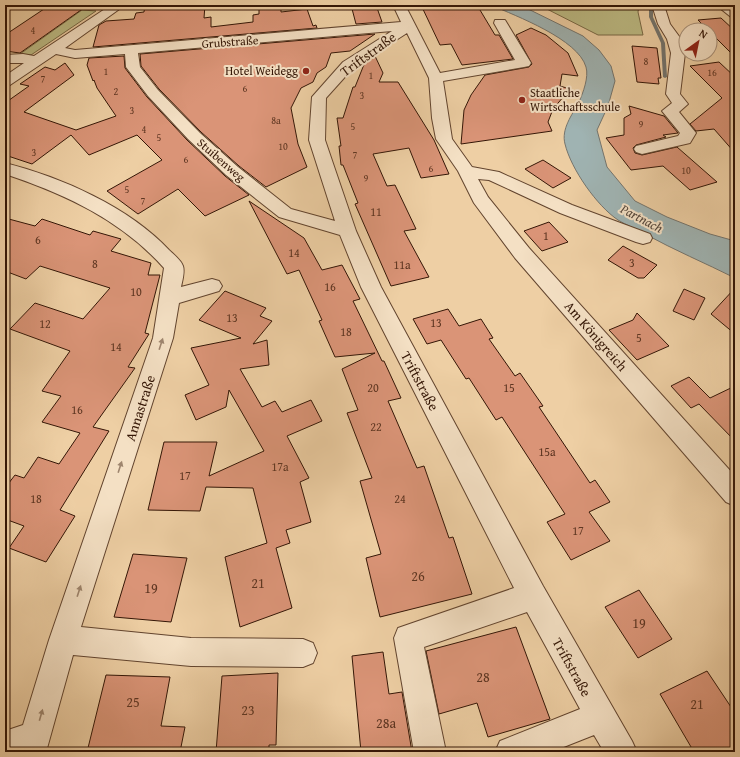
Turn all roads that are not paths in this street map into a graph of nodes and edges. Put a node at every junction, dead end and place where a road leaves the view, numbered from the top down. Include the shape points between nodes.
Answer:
1 (119, 5) edge
2 (399, 5) edge
3 (658, 5) edge
4 (722, 5) edge
5 (735, 14) edge
6 (409, 18) edge
7 (500, 23) dead end
8 (52, 49) junction
9 (131, 49) junction
10 (5, 59) edge
11 (35, 61) junction
12 (436, 78) junction
13 (5, 82) edge
14 (642, 149) dead end
15 (5, 168) edge
16 (466, 171) junction
17 (347, 230) junction
18 (643, 238) dead end
19 (212, 286) dead end
20 (169, 298) junction
21 (735, 494) edge
22 (533, 596) junction
23 (63, 640) junction
24 (303, 653) dead end
25 (600, 717) junction
26 (32, 744) edge
27 (5, 747) edge
28 (430, 752) edge
29 (511, 752) edge
30 (620, 752) edge

1 - 8 street
2 - 6 street, Am Königreich
3 - 14 street via 678,53 673,94 680,104 670,111 688,133 684,140
4 - 5 street
6 - 9 street, Grubstraße
6 - 12 street, Am Königreich
6 - 17 street, Triftstraße via 348,65 319,97 317,140
7 - 12 street via 524,63
8 - 9 street, Grubstraße via 75,54
8 - 11 street
9 - 17 street, Stuibenweg via 133,67 153,93 232,171 285,214
10 - 11 street via 23,58
11 - 13 street
12 - 16 street, Am Königreich via 444,139
15 - 20 street, Annastraße via 48,182 106,210 160,249 174,267
16 - 18 street via 493,176 566,209
16 - 21 street, Am Königreich via 480,199 522,253
17 - 22 street, Triftstraße via 371,287
19 - 20 street
23 -> 20 street, Annastraße via 163,338
22 - 25 street, Triftstraße
22 - 28 street via 408,638
23 - 24 street via 191,652
26 -> 23 street, Annastraße
25 - 29 street
25 - 30 street, Triftstraße
26 - 27 street, Annastraße

